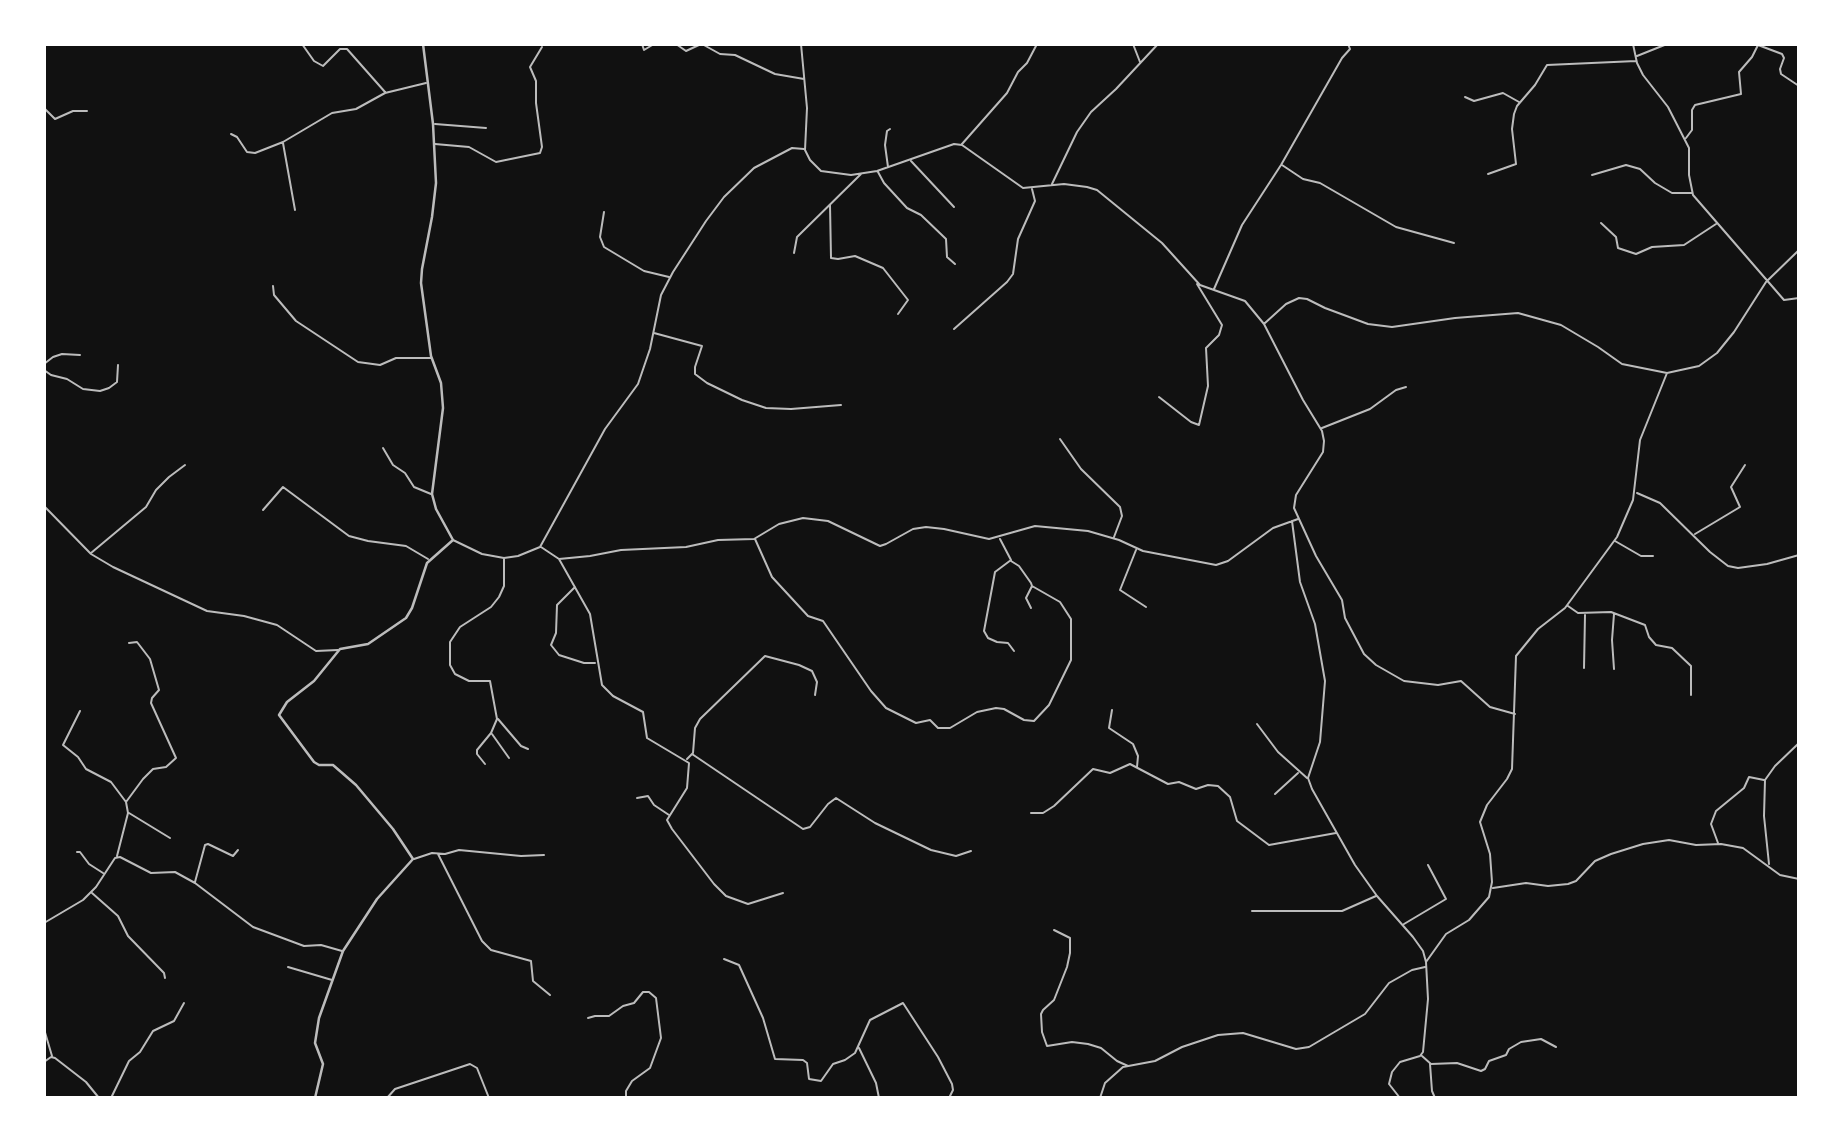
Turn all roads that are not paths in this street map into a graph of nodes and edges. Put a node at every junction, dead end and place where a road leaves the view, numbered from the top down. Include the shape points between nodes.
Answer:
1 (302, 44) edge
2 (423, 44) edge
3 (642, 44) edge
4 (654, 44) edge
5 (676, 44) edge
6 (702, 44) edge
7 (801, 44) edge
8 (1037, 44) edge
9 (1133, 44) edge
10 (1158, 44) edge
11 (1348, 44) edge
12 (1633, 44) edge
13 (1666, 44) edge
14 (542, 47) dead end
15 (1636, 59) junction
16 (1140, 63) junction
17 (804, 79) junction
18 (427, 83) junction
19 (1799, 86) edge
20 (385, 93) junction
21 (1465, 97) dead end
22 (1520, 103) junction
23 (44, 108) edge
24 (87, 111) dead end
25 (435, 124) junction
26 (486, 128) dead end
27 (890, 129) dead end
28 (231, 134) dead end
29 (1685, 139) junction
30 (283, 142) junction
31 (434, 144) junction
32 (962, 145) junction
33 (805, 150) junction
34 (911, 160) junction
35 (1281, 165) junction
36 (888, 168) junction
37 (877, 171) junction
38 (862, 174) junction
39 (1489, 174) dead end
40 (1592, 176) dead end
41 (1052, 185) junction
42 (1031, 188) junction
43 (1692, 193) junction
44 (830, 205) junction
45 (954, 207) dead end
46 (295, 210) dead end
47 (604, 212) dead end
48 (1601, 223) dead end
49 (1717, 224) junction
50 (1454, 243) dead end
51 (1799, 250) edge
52 (794, 253) dead end
53 (955, 264) dead end
54 (670, 277) junction
55 (1766, 282) junction
56 (1197, 283) junction
57 (273, 286) dead end
58 (1213, 290) junction
59 (1799, 298) edge
60 (898, 314) dead end
61 (1264, 324) junction
62 (954, 328) dead end
63 (653, 333) junction
64 (80, 355) dead end
65 (432, 358) junction
66 (44, 364) edge
67 (118, 365) dead end
68 (44, 370) edge
69 (1667, 373) junction
70 (1406, 387) dead end
71 (1159, 397) dead end
72 (841, 405) dead end
73 (1321, 428) junction
74 (1060, 439) dead end
75 (383, 448) dead end
76 (1745, 465) dead end
77 (185, 466) dead end
78 (1635, 493) junction
79 (432, 494) junction
80 (44, 506) edge
81 (263, 510) dead end
82 (1298, 519) junction
83 (1292, 521) junction
84 (1694, 534) junction
85 (1000, 538) junction
86 (1114, 538) junction
87 (755, 539) junction
88 (453, 540) junction
89 (1614, 541) junction
90 (540, 547) junction
91 (1137, 549) junction
92 (90, 554) junction
93 (1799, 555) edge
94 (1653, 556) dead end
95 (504, 558) junction
96 (559, 559) junction
97 (429, 560) junction
98 (1010, 560) junction
99 (576, 586) junction
100 (1032, 586) junction
101 (1568, 605) junction
102 (1146, 607) dead end
103 (1031, 608) dead end
104 (1615, 613) junction
105 (1585, 614) junction
106 (129, 643) dead end
107 (340, 649) junction
108 (1014, 651) dead end
109 (1799, 656) edge
110 (596, 663) junction
111 (1799, 664) edge
112 (1584, 668) dead end
113 (1614, 669) dead end
114 (814, 695) dead end
115 (1691, 695) dead end
116 (80, 710) dead end
117 (1112, 710) dead end
118 (1515, 715) junction
119 (497, 719) junction
120 (1257, 724) dead end
121 (491, 733) junction
122 (1799, 743) edge
123 (528, 750) dead end
124 (692, 754) junction
125 (509, 758) dead end
126 (686, 760) junction
127 (485, 764) dead end
128 (1137, 768) junction
129 (1299, 773) junction
130 (1308, 778) junction
131 (1765, 780) junction
132 (1275, 794) dead end
133 (637, 798) dead end
134 (126, 802) junction
135 (128, 813) junction
136 (1031, 813) dead end
137 (670, 816) junction
138 (1337, 833) junction
139 (170, 838) dead end
140 (1719, 844) junction
141 (237, 850) dead end
142 (971, 851) dead end
143 (77, 852) dead end
144 (438, 854) junction
145 (544, 855) dead end
146 (117, 857) junction
147 (413, 859) junction
148 (1428, 865) dead end
149 (1769, 866) junction
150 (104, 874) junction
151 (1798, 880) edge
152 (195, 883) junction
153 (1492, 889) junction
154 (92, 893) junction
155 (783, 893) dead end
156 (1377, 896) junction
157 (1252, 911) dead end
158 (44, 922) edge
159 (1404, 925) junction
160 (1054, 930) dead end
161 (343, 951) junction
162 (724, 959) dead end
163 (1426, 962) junction
164 (288, 967) dead end
165 (1426, 967) junction
166 (165, 978) dead end
167 (333, 980) junction
168 (550, 995) dead end
169 (184, 1003) dead end
170 (588, 1018) dead end
171 (44, 1029) edge
172 (858, 1047) junction
173 (1556, 1047) dead end
174 (1422, 1055) junction
175 (53, 1057) junction
176 (44, 1062) edge
177 (1429, 1063) junction
178 (1129, 1066) junction
179 (99, 1098) edge
180 (111, 1098) edge
181 (315, 1098) edge
182 (387, 1098) edge
183 (489, 1098) edge
184 (626, 1098) edge
185 (879, 1098) edge
186 (949, 1098) edge
187 (1100, 1098) edge
188 (1399, 1098) edge
189 (1435, 1098) edge

1 - 20 street via 323,66 347,49
2 - 18 street
3 - 4 street via 645,50
5 - 6 street via 686,51
6 - 17 street via 775,74
7 - 17 street
8 - 32 street via 1007,93
9 - 16 street
10 - 16 street
11 - 35 street via 1350,49
12 - 15 street
13 - 15 street
14 - 31 street via 530,67 537,86 540,153 496,162 469,147
15 - 22 street via 1549,65
15 - 29 street
16 - 41 street via 1091,111
17 - 33 street
18 - 20 street
18 - 25 street
19 - 29 street via 1780,72 1782,54 1758,45 1740,69 1741,94 1695,105 1692,130
20 - 30 street via 356,109 332,113
21 - 22 street via 1474,101 1503,93
22 - 39 street via 1513,121 1516,164
23 - 24 street via 55,119
25 - 26 street
25 - 31 street
27 - 36 street via 885,145
28 - 30 street via 250,153
29 - 43 street
30 - 46 street
31 - 65 street via 436,191 421,276
32 - 34 street
32 - 42 street via 1019,187
33 - 38 street via 821,171
33 - 54 street via 797,147 783,152 741,179
34 - 36 street
34 - 45 street
35 - 50 street via 1396,227
35 - 58 street via 1242,225
36 - 37 street
37 - 38 street
37 - 53 street via 907,208 946,239 947,257
38 - 44 street
40 - 43 street via 1626,165 1640,169 1671,193
41 - 42 street
41 - 56 street via 1097,190 1163,243
42 - 62 street via 1035,201 1018,239 1013,274
43 - 49 street
44 - 52 street via 797,237
44 - 60 street via 831,258 855,256 883,268 908,300
47 - 54 street via 600,237 604,247 644,271
48 - 49 street via 1616,237 1618,248 1636,254 1652,247 1684,245
49 - 55 street
51 - 55 street
54 - 63 street via 658,303
55 - 59 street via 1784,300
55 - 69 street via 1717,353 1699,366
56 - 58 street
56 - 71 street via 1223,325 1206,348 1208,386 1199,425
57 - 65 street via 274,295 296,321 358,362 380,365 396,358
58 - 61 street via 1245,301
61 - 69 street via 1299,298 1368,324 1392,327 1518,313 1560,325 1622,364
61 - 73 street
63 - 72 street via 702,346 695,374 742,400 791,410
63 - 90 street via 638,384 605,429
64 - 66 street via 57,355
65 - 79 street via 443,408
67 - 68 street via 117,382 100,391 85,390
69 - 78 street via 1640,440
70 - 73 street via 1370,409
73 - 82 street via 1322,452 1294,498
74 - 86 street via 1080,467 1120,507 1122,516
75 - 79 street via 415,487
76 - 84 street via 1731,487 1740,507
77 - 92 street via 156,490 146,507
78 - 84 street via 1660,503
78 - 89 street
79 - 88 street
80 - 92 street
81 - 97 street via 283,487 349,536 406,546
82 - 83 street
82 - 118 street via 1369,660 1404,681 1438,685 1461,681 1490,707
83 - 91 street via 1262,534 1220,564
83 - 130 street via 1300,582 1313,618 1325,681 1320,742
84 - 93 street via 1733,567
85 - 86 street via 1038,526
85 - 87 street via 926,527 880,546 828,522 803,518 779,524
85 - 98 street
86 - 91 street
87 - 96 street
87 - 100 street via 772,577 808,616 825,623 886,708 916,723 930,720 938,728 950,728 976,712 996,708 1034,721 1049,705 1070,660 1071,619 1060,602
88 - 95 street
88 - 97 street
89 - 94 street via 1641,556
89 - 101 street
90 - 95 street
90 - 96 street
91 - 102 street via 1120,590
92 - 107 street via 207,611 277,625 316,651
95 - 119 street via 504,586 499,597 460,627 450,642 450,665 456,674 469,681 490,681
96 - 99 street
97 - 107 street via 406,618 368,644
98 - 100 street
98 - 108 street via 995,572 984,631 988,638 1008,643
99 - 110 street via 593,622
99 - 110 street via 556,605 551,645 559,655
100 - 103 street via 1026,598
101 - 105 street
101 - 118 street via 1538,629 1516,656
104 - 105 street
104 - 113 street
104 - 115 street via 1645,625 1656,645 1672,648 1688,662
105 - 112 street
106 - 134 street via 138,643 151,662 159,689 152,703 176,758 166,767 153,769
107 - 147 street via 314,681 287,702 280,720 314,762 333,765 356,785
109 - 111 street
110 - 126 street via 605,689 643,712 646,738
114 - 124 street via 817,682 812,671 765,656 696,724
116 - 134 street via 63,745 86,769 111,782
117 - 128 street via 1109,728 1133,744
118 - 153 street via 1512,769 1479,822 1490,854
119 - 121 street
119 - 123 street
120 - 129 street
121 - 125 street
121 - 127 street via 477,750
122 - 131 street
124 - 126 street
124 - 142 street via 803,829 836,797 884,828 931,850 956,856
126 - 137 street via 690,771 687,788
128 - 136 street via 1130,764 1110,773 1093,769 1051,808
128 - 138 street via 1168,784 1179,782 1196,789 1217,786 1230,797 1237,821 1269,845
129 - 130 street
129 - 132 street
130 - 138 street
131 - 140 street via 1749,777 1744,788 1716,811 1711,824
131 - 149 street
133 - 137 street via 648,796
134 - 135 street
135 - 139 street
135 - 146 street
137 - 155 street via 667,820 672,829 726,896 748,904
138 - 156 street
140 - 149 street via 1743,848
140 - 153 street via 1670,840 1643,844 1600,859 1568,884 1526,883
141 - 152 street via 233,856 205,845
143 - 150 street
144 - 145 street via 459,850
144 - 147 street
144 - 168 street via 482,941 491,950 531,961 533,981
146 - 150 street
146 - 152 street via 151,873 175,872
147 - 161 street via 377,899
148 - 159 street via 1446,899
149 - 151 street
150 - 154 street
152 - 161 street via 253,927 304,946
153 - 163 street via 1485,905 1446,934
154 - 158 street
154 - 166 street via 117,916 128,936
156 - 157 street via 1342,911
156 - 159 street
159 - 163 street
160 - 178 street via 1070,938 1070,953 1054,1000 1041,1011 1046,1046 1088,1044
161 - 167 street
162 - 172 street via 739,965 775,1059 803,1060 809,1079 821,1081 831,1067
163 - 165 street
164 - 167 street
165 - 174 street
165 - 178 street via 1389,983 1365,1014 1309,1047 1296,1049 1234,1033
167 - 181 street via 317,1026 315,1043 323,1064
169 - 180 street via 174,1021 153,1031 130,1061
170 - 184 street via 615,1013 643,992 656,998 661,1038 650,1068 629,1084
171 - 175 street
172 - 185 street
172 - 186 street via 870,1020 903,1003 952,1084
173 - 177 street via 1541,1039 1521,1042 1481,1071 1457,1063
174 - 177 street
174 - 188 street via 1400,1062 1392,1072 1389,1084
175 - 176 street
175 - 179 street
177 - 189 street
178 - 187 street via 1110,1077
182 - 183 street via 395,1088 470,1064 477,1068

